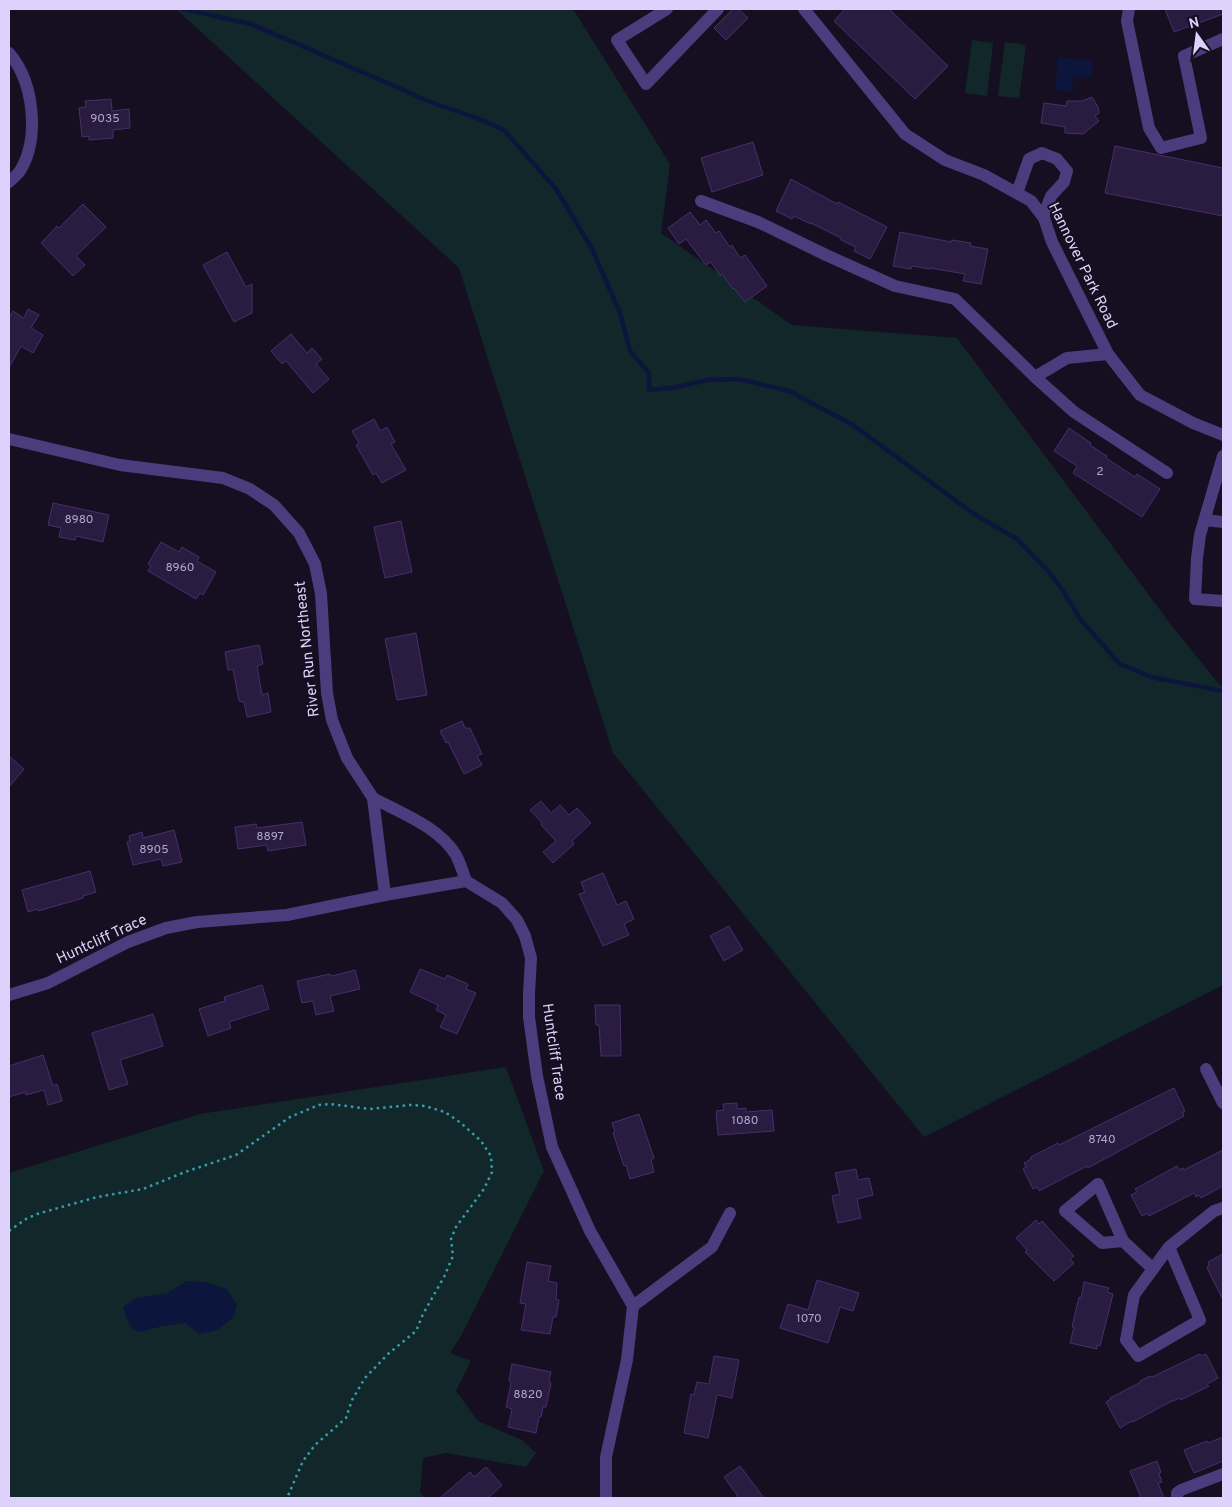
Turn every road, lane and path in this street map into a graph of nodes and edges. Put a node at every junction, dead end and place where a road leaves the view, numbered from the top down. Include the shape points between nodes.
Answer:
1 (666, 9) edge
2 (718, 9) edge
3 (804, 9) edge
4 (1129, 9) edge
5 (1223, 40) edge
6 (9, 53) edge
7 (9, 182) edge
8 (1017, 193) junction
9 (701, 201) dead end
10 (1043, 217) junction
11 (1108, 354) junction
12 (1035, 377) junction
13 (1223, 435) edge
14 (9, 439) edge
15 (1223, 456) edge
16 (1167, 472) dead end
17 (1205, 520) junction
18 (1223, 522) edge
19 (1223, 601) edge
20 (373, 798) junction
21 (466, 881) junction
22 (385, 895) junction
23 (9, 994) edge
24 (1206, 1069) dead end
25 (1223, 1102) edge
26 (1223, 1208) edge
27 (730, 1213) dead end
28 (9, 1231) edge
29 (1123, 1241) junction
30 (1169, 1247) junction
31 (1153, 1269) junction
32 (633, 1306) junction
33 (1223, 1474) edge
34 (287, 1498) edge
35 (606, 1498) edge
36 (1177, 1498) edge

1 - 2 street via 617,40 646,84
3 - 8 street, Hannover Park Road via 905,134 945,160 984,175
4 - 5 street via 1126,21 1150,128 1162,148 1201,138 1184,56
6 - 7 street via 22,74 30,97 32,117 30,149 19,172
8 - 10 street, Hannover Park Road via 1031,201
8 - 10 street via 1029,159 1042,153 1057,159 1067,171 1064,182 1051,196
9 - 12 street via 758,222 895,286 955,299
10 - 11 street, Hannover Park Road via 1052,242
11 - 12 street via 1067,358
11 - 13 street, Hannover Park Road via 1140,395
12 - 16 street via 1074,412
14 - 20 street, River Run Northeast via 120,465 223,478 250,489 274,505 299,533 315,564 321,594 327,693 332,720 347,758
15 - 17 street
17 - 18 street
17 - 19 street via 1197,558 1195,599
20 - 21 street, River Run Northeast via 430,828 442,838 456,855
20 - 22 street, River Run Northeast
21 - 22 street, Huntcliff Trace
21 - 32 street, Huntcliff Trace via 502,902 526,936 531,958 529,1017 552,1147 590,1231
22 - 23 street, Huntcliff Trace via 287,915 197,922 166,928 128,942 48,983
24 - 25 street
26 - 30 street via 1214,1211
27 - 32 street via 712,1247
28 - 34 path via 37,1214 97,1197 143,1189 236,1155 290,1117 319,1105 370,1109 425,1106 445,1112 481,1141 491,1156 492,1172 484,1189 456,1227 451,1239 453,1256 416,1330 365,1378 346,1418 302,1461
29 - 29 street via 1102,1243 1065,1211 1098,1184
29 - 31 street
30 - 31 street
30 - 31 street via 1200,1320 1138,1356 1126,1340 1134,1295
32 - 35 street via 627,1360 606,1457
33 - 36 street via 1177,1492

